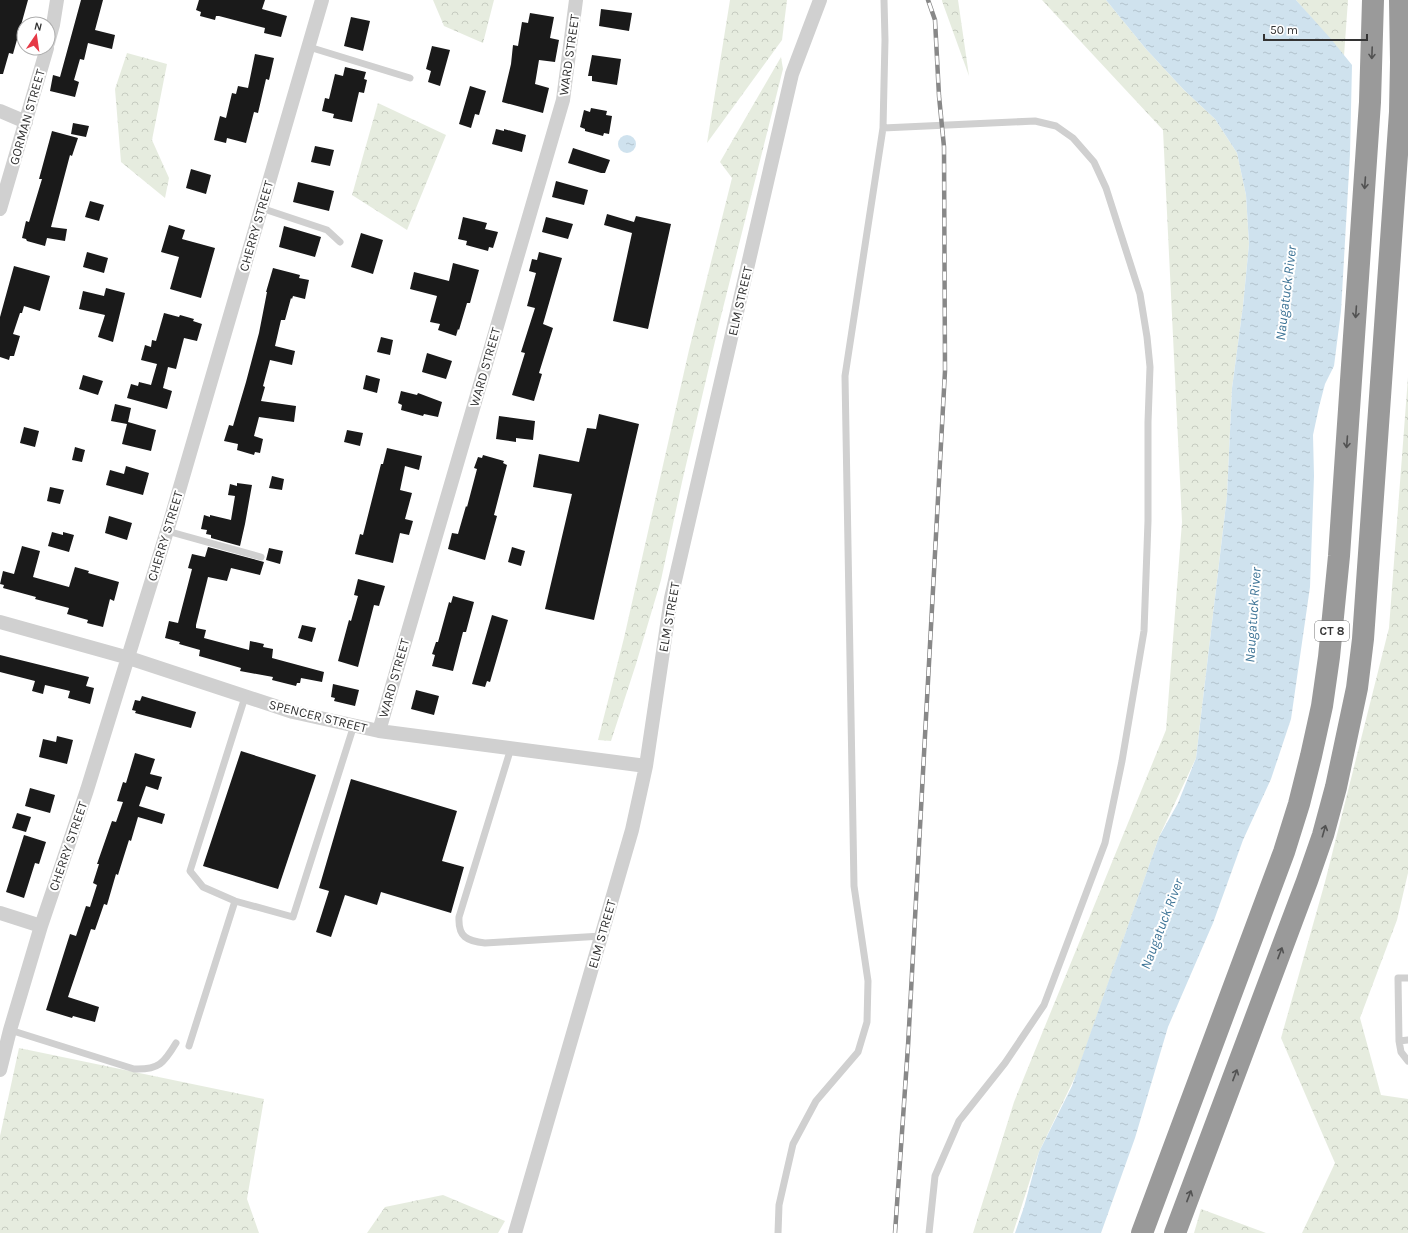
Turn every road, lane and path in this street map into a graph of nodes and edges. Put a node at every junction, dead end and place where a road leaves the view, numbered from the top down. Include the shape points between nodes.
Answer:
1 (57, 0) edge
2 (322, 0) edge
3 (576, 0) edge
4 (820, 0) edge
5 (884, 0) edge
6 (1373, 0) edge
7 (1400, 0) edge
8 (54, 16) edge
9 (308, 48) junction
10 (45, 56) edge
11 (410, 78) dead end
12 (0, 111) edge
13 (26, 122) junction
14 (884, 128) junction
15 (261, 208) junction
16 (0, 209) edge
17 (340, 242) dead end
18 (167, 531) junction
19 (261, 557) dead end
20 (0, 622) edge
21 (128, 658) junction
22 (245, 696) junction
23 (354, 725) junction
24 (379, 731) junction
25 (511, 748) junction
26 (646, 766) junction
27 (235, 901) junction
28 (0, 913) edge
29 (41, 926) junction
30 (602, 936) junction
31 (1408, 978) edge
32 (10, 1030) junction
33 (1408, 1040) edge
34 (1399, 1041) junction
35 (176, 1043) dead end
36 (188, 1046) dead end
37 (1408, 1061) edge
38 (0, 1070) edge
39 (515, 1233) edge
40 (778, 1233) edge
41 (929, 1233) edge
42 (1142, 1233) edge
43 (1175, 1233) edge

1 - 8 street
2 - 9 street, CHERRY STREET
3 - 24 street, WARD STREET via 563,100
4 - 26 street, ELM STREET via 792,74 673,590
5 - 14 lane
6 -> 42 highway, CT 8 via 1370,102 1339,556 1330,657 1322,706 1299,804 1284,852
43 -> 7 highway, CT 8 via 1323,835 1357,688 1367,590 1397,155 1401,69
9 - 11 lane
9 - 15 street, CHERRY STREET
10 - 13 street, GORMAN STREET
12 - 13 street
13 - 16 street, GORMAN STREET
14 - 40 lane via 845,376 854,886 868,981 867,1022 858,1052 816,1101 793,1144 779,1205
14 - 41 lane via 1035,121 1056,126 1073,138 1094,162 1106,188 1140,294 1150,368 1144,632 1106,843 1044,1005 1005,1063 959,1121 935,1176
15 - 17 lane via 327,230
15 - 18 street, CHERRY STREET
18 - 19 lane
18 - 21 street, CHERRY STREET
20 - 21 street, SPENCER STREET
21 - 22 street, SPENCER STREET
21 - 29 street, CHERRY STREET
22 - 23 street, SPENCER STREET via 293,712
22 - 27 lane via 190,871 203,887
23 - 24 street, SPENCER STREET
23 - 27 lane via 293,917
24 - 25 street, SPENCER STREET
25 - 26 street, SPENCER STREET
25 - 30 lane via 459,917 459,927 464,936 474,942 485,943
26 - 30 street, ELM STREET via 632,830
27 - 36 lane
28 - 29 street
29 - 32 street, CHERRY STREET
30 - 39 street, ELM STREET
31 - 34 lane via 1398,978
32 - 35 lane via 134,1069 160,1065 167,1059
32 - 38 street, CHERRY STREET
33 - 34 lane
34 - 37 lane via 1401,1052

